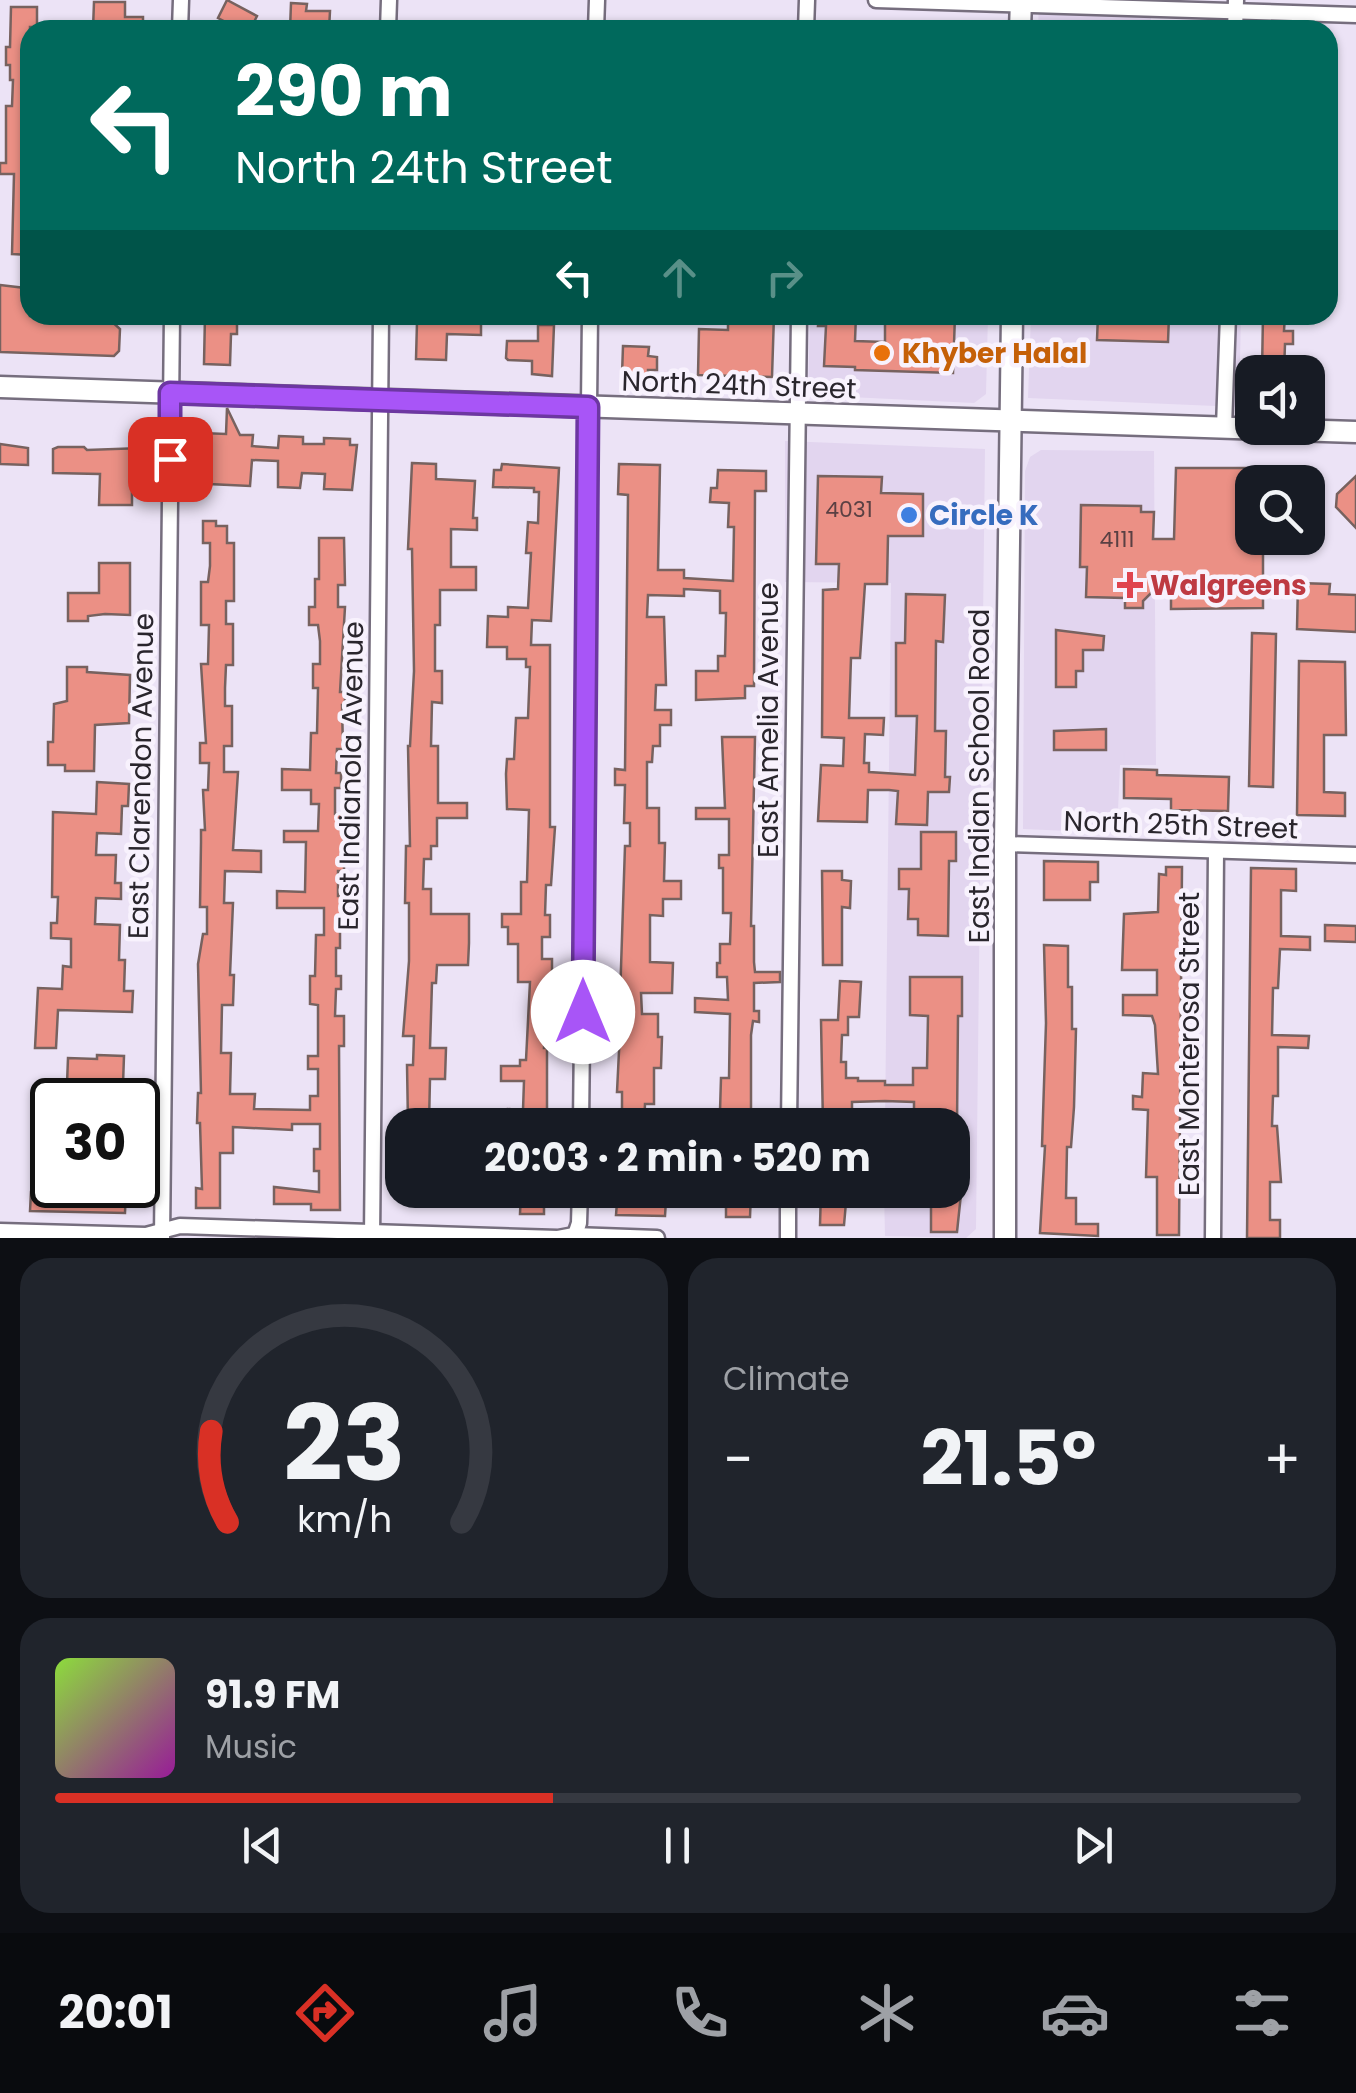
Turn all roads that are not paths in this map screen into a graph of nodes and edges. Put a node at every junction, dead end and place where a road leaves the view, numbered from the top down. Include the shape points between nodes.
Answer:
1 (876, 0) edge
2 (1020, 3) edge
3 (1236, 6) edge
4 (1356, 16) edge
5 (172, 325) edge
6 (382, 325) edge
7 (590, 325) edge
8 (799, 325) edge
9 (1012, 325) edge
10 (1228, 325) edge
11 (0, 387) edge
12 (170, 393) junction
13 (380, 400) junction
14 (588, 407) junction
15 (797, 414) junction
16 (1010, 421) junction
17 (1224, 427) junction
18 (1356, 432) edge
19 (1005, 844) junction
20 (1216, 850) junction
21 (1356, 856) edge
22 (581, 1108) edge
23 (789, 1108) edge
24 (579, 1208) edge
25 (788, 1208) edge
26 (0, 1230) edge
27 (162, 1234) edge
28 (372, 1234) edge
29 (574, 1237) edge
30 (657, 1238) edge
31 (788, 1238) edge
32 (1005, 1238) edge
33 (1213, 1238) edge

1 - 2 street
2 - 3 street
3 - 4 street
5 - 12 street, East Clarendon Avenue
6 - 13 street, East Indianola Avenue
7 - 14 street
8 - 15 street, East Amelia Avenue
9 - 16 main road, East Indian School Road
10 - 17 street
11 - 12 main road, North 24th Street
12 - 13 main road, North 24th Street
12 - 27 street, East Clarendon Avenue
13 - 14 main road, North 24th Street
13 - 28 street, East Indianola Avenue
14 - 15 main road, North 24th Street
14 - 22 street
15 - 16 main road, North 24th Street
15 - 23 street, East Amelia Avenue
16 - 17 main road, North 24th Street
16 - 19 main road, East Indian School Road
17 - 18 main road, North 24th Street
19 - 20 street, North 25th Street
19 - 32 main road, East Indian School Road
20 - 21 street, North 25th Street
20 - 33 street, East Monterosa Street
24 - 29 street
25 - 31 street
26 - 27 street
27 - 28 street via 180,1226
28 - 29 street
29 - 30 street

